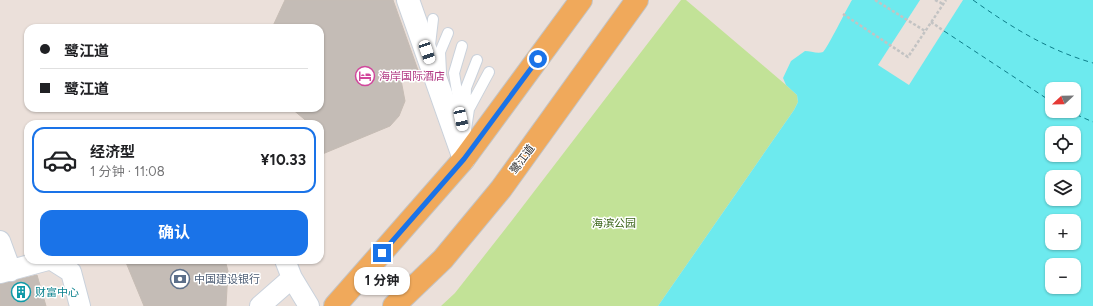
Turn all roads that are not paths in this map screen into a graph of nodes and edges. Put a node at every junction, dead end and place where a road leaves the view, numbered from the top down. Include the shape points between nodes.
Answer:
1 (581, 0) edge
2 (637, 0) edge
3 (420, 14) edge
4 (448, 33) dead end
5 (462, 46) dead end
6 (477, 60) dead end
7 (489, 72) dead end
8 (446, 107) junction
9 (464, 134) junction
10 (464, 159) junction
11 (0, 241) edge
12 (34, 264) edge
13 (58, 264) edge
14 (288, 269) edge
15 (6, 272) edge
16 (80, 306) edge
17 (260, 306) edge
18 (309, 306) edge
19 (335, 306) edge
20 (394, 306) edge

1 - 10 main road
2 - 20 main road, 鹭江道 via 501,189 443,259
3 - 8 street via 431,64
4 - 8 lane via 440,52 441,80
5 - 9 lane via 454,73
6 - 9 lane via 466,88
7 - 9 lane via 470,109
8 - 10 street
9 - 10 lane
10 - 19 main road
11 - 15 street
12 - 15 street
13 - 16 street via 71,272
14 - 17 street
14 - 18 street

